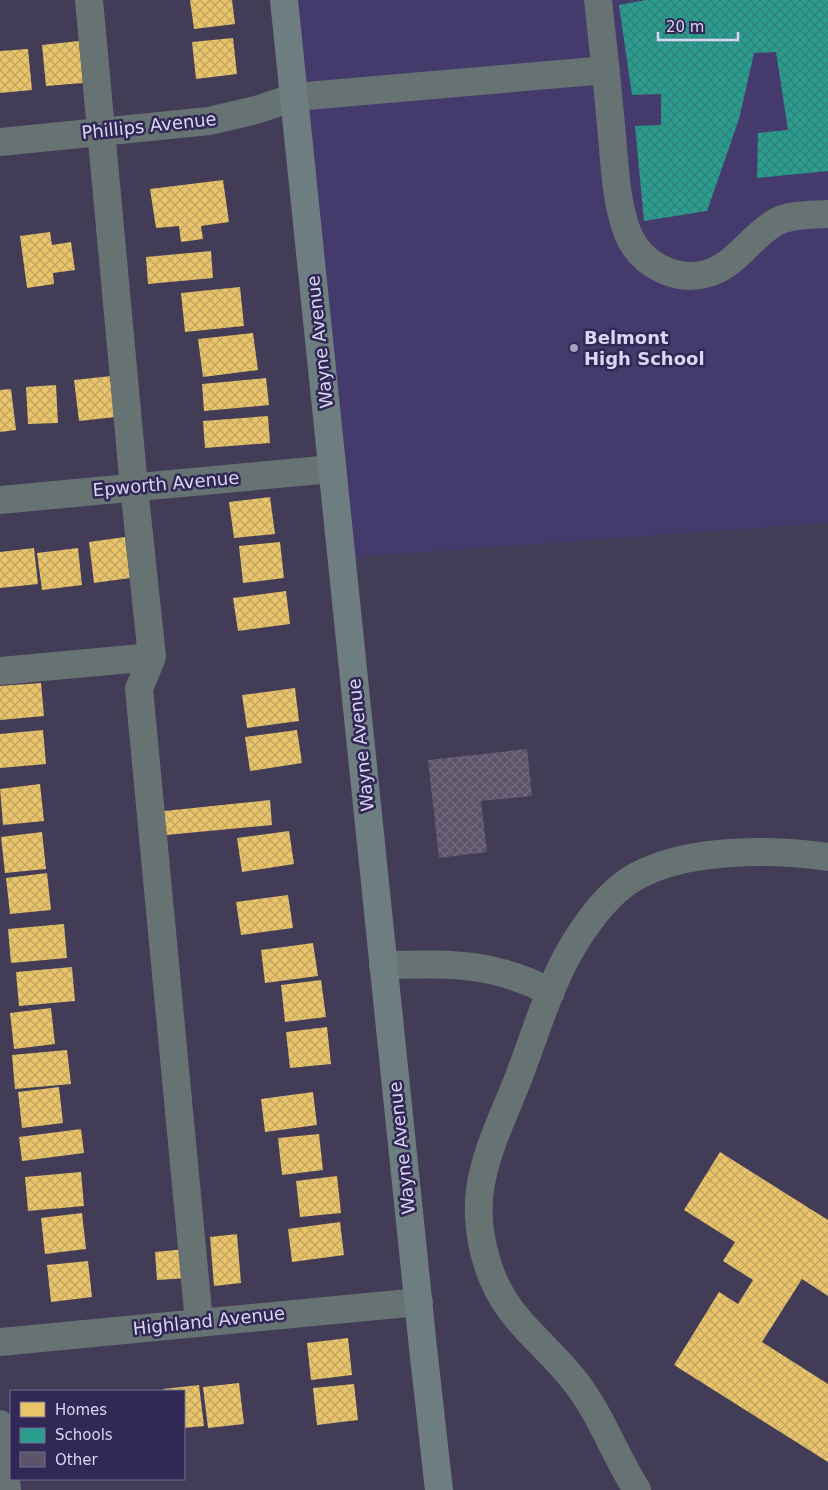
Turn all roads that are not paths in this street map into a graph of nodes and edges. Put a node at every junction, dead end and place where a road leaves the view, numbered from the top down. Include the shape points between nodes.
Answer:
1 (89, 0) edge
2 (284, 0) edge
3 (598, 0) edge
4 (606, 70) junction
5 (295, 97) junction
6 (103, 132) junction
7 (0, 142) edge
8 (828, 214) edge
9 (332, 469) junction
10 (134, 487) junction
11 (0, 500) edge
12 (152, 657) junction
13 (0, 670) edge
14 (828, 857) edge
15 (383, 965) junction
16 (551, 992) junction
17 (419, 1302) junction
18 (198, 1322) junction
19 (0, 1342) edge
20 (0, 1424) edge
21 (7, 1490) edge
22 (439, 1490) edge
23 (637, 1490) edge

1 - 6 street
2 - 5 main road, Wayne Avenue
3 - 4 street
4 - 5 street, Phillips Avenue
4 - 8 street via 618,199 629,235 646,260 667,273 710,273 736,257 776,222
5 - 6 street, Phillips Avenue via 209,121
5 - 9 main road, Wayne Avenue
6 - 7 street, Phillips Avenue
6 - 10 street
9 - 10 street, Epworth Avenue
9 - 15 main road, Wayne Avenue
10 - 11 street, Epworth Avenue
10 - 12 street
12 - 13 street
12 - 18 street via 139,689
14 - 16 street via 747,853 701,857 668,864 636,876 614,894 583,930
15 - 16 street via 464,964 496,970
15 - 17 main road, Wayne Avenue
16 - 23 street via 487,1159 480,1191 486,1261 499,1295 514,1317 574,1380 599,1416
17 - 18 street, Highland Avenue
17 - 22 main road, Wayne Avenue
18 - 19 street, Highland Avenue
20 - 21 street

